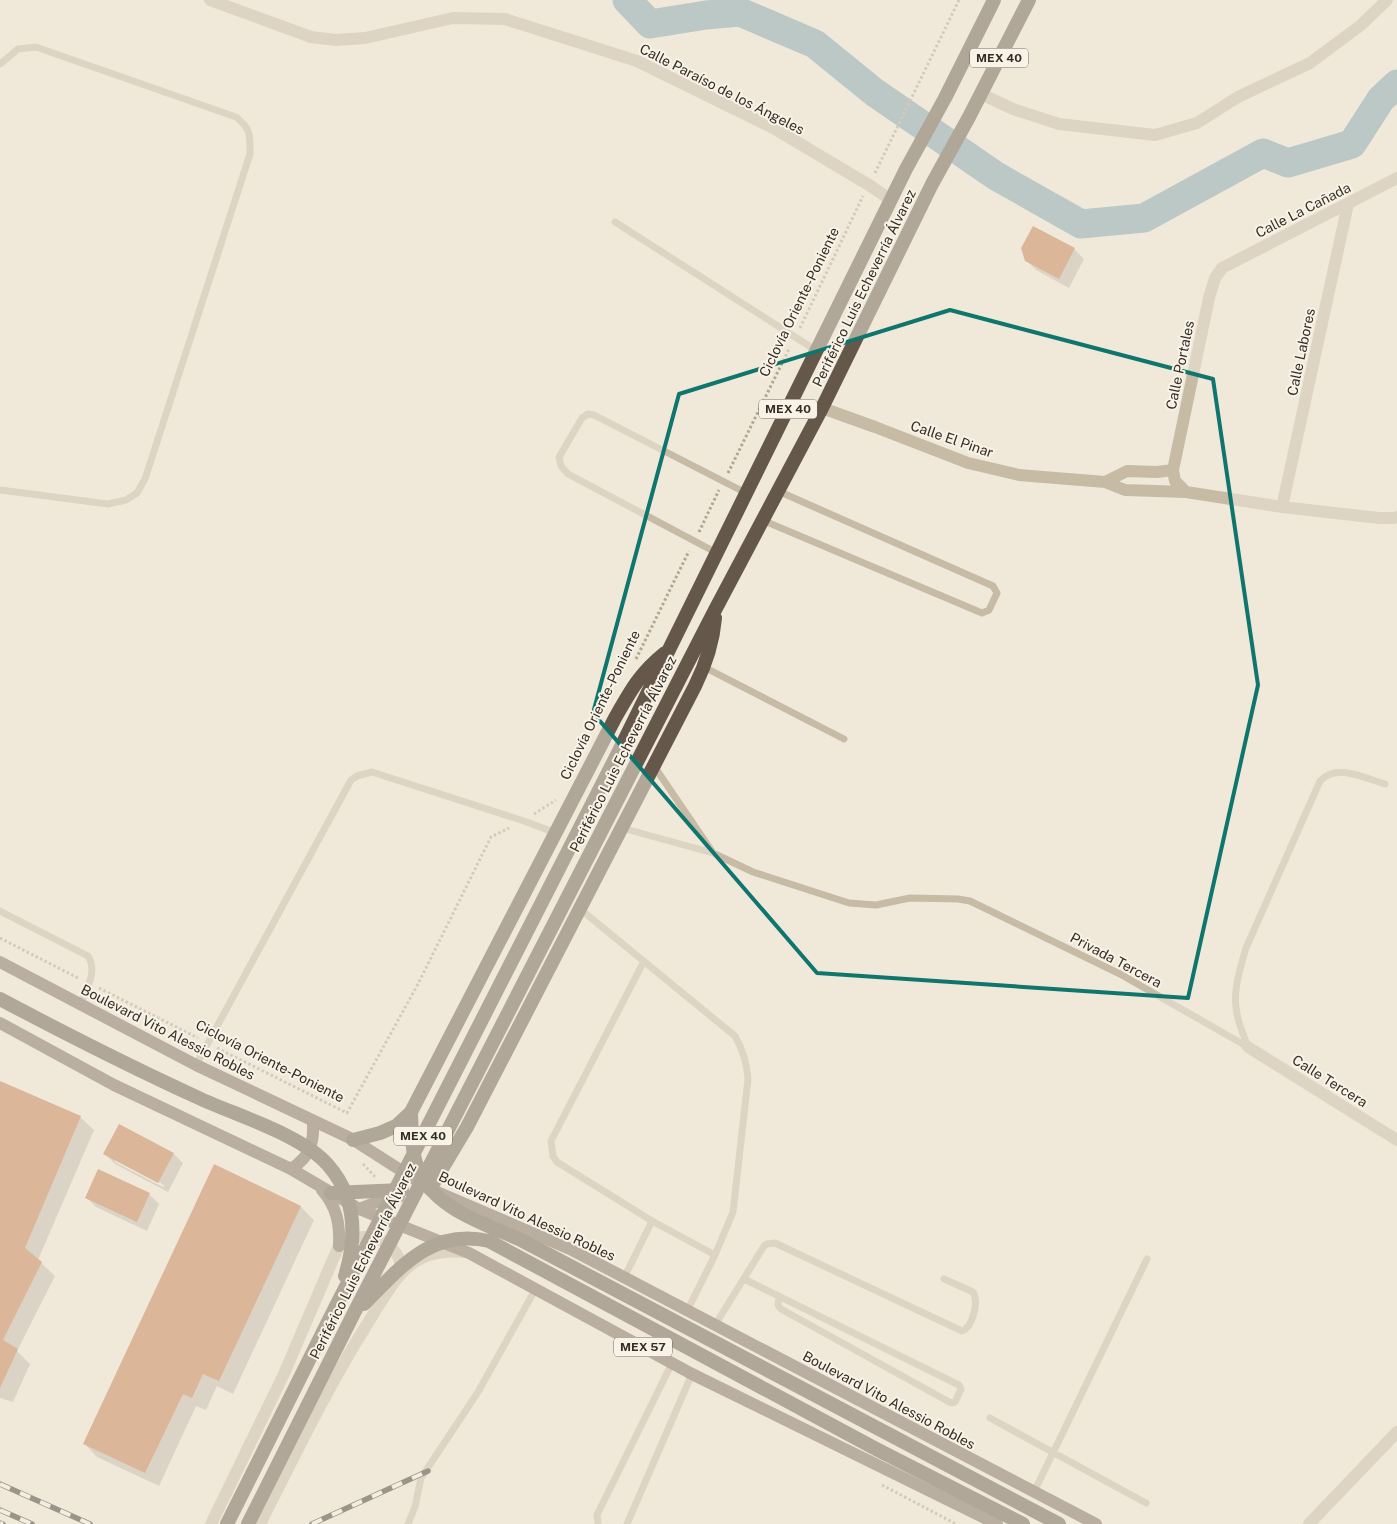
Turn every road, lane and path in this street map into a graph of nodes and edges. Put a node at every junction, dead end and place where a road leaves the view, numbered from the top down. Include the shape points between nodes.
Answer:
1 (210, 0) edge
2 (959, 0) edge
3 (994, 0) edge
4 (1029, 0) edge
5 (1387, 0) edge
6 (0, 64) edge
7 (981, 94) junction
8 (1397, 178) edge
9 (869, 185) junction
10 (891, 200) junction
11 (1348, 204) junction
12 (615, 222) dead end
13 (1222, 268) joint
14 (795, 337) junction
15 (817, 351) junction
16 (822, 408) junction
17 (1173, 470) junction
18 (724, 481) junction
19 (1105, 482) junction
20 (0, 490) edge
21 (778, 491) junction
22 (1186, 492) junction
23 (746, 494) junction
24 (1282, 507) junction
25 (1397, 517) edge
26 (762, 520) junction
27 (694, 540) junction
28 (717, 553) junction
29 (715, 610) junction
30 (670, 649) junction
31 (632, 666) dead end
32 (704, 667) junction
33 (844, 739) dead end
34 (654, 766) junction
35 (1384, 784) dead end
36 (563, 796) dead end
37 (524, 821) junction
38 (622, 828) junction
39 (556, 833) junction
40 (713, 853) junction
41 (580, 909) junction
42 (0, 912) edge
43 (0, 938) edge
44 (644, 961) junction
45 (0, 962) edge
46 (89, 983) junction
47 (0, 999) edge
48 (80, 1005) junction
49 (0, 1024) edge
50 (208, 1043) junction
51 (1248, 1048) junction
52 (196, 1065) junction
53 (411, 1112) junction
54 (313, 1121) junction
55 (467, 1127) junction
56 (353, 1140) junction
57 (1397, 1140) edge
58 (291, 1169) junction
59 (316, 1183) junction
60 (430, 1189) junction
61 (331, 1192) junction
62 (359, 1209) junction
63 (652, 1221) junction
64 (339, 1246) junction
65 (469, 1253) junction
66 (716, 1255) junction
67 (1147, 1259) dead end
68 (402, 1272) junction
69 (624, 1278) junction
70 (744, 1279) junction
71 (944, 1279) dead end
72 (535, 1290) junction
73 (779, 1296) junction
74 (338, 1302) junction
75 (687, 1311) junction
76 (354, 1313) junction
77 (715, 1326) junction
78 (672, 1363) junction
79 (692, 1374) junction
80 (990, 1418) dead end
81 (1397, 1432) edge
82 (1053, 1452) junction
83 (1034, 1492) junction
84 (1146, 1503) dead end
85 (211, 1524) edge
86 (227, 1524) edge
87 (248, 1524) edge
88 (260, 1524) edge
89 (408, 1524) edge
90 (598, 1524) edge
91 (627, 1524) edge
92 (997, 1524) edge
93 (1023, 1524) edge
94 (1059, 1524) edge
95 (1096, 1524) edge
96 (1309, 1524) edge

1 - 9 street, Calle Paraíso de los Ángeles via 311,37 336,40 365,38 453,18 505,19 637,61 775,129
2 - 9 path, Ciclovía Oriente-Poniente
3 - 10 highway, Periférico Luis Echeverría Álvarez / MEX 40
4 - 7 highway, Periférico Luis Echeverría Álvarez / MEX 40
5 - 7 street via 1361,25 1310,63 1238,97 1197,123 1155,135 1059,124 1013,109
6 - 20 lane via 18,49 36,47 236,117 245,125 250,137 250,154 145,479 137,493 126,500 108,504
7 - 16 highway, Periférico Luis Echeverría Álvarez / MEX 40 via 932,184
8 - 11 street, Calle La Cañada
9 - 10 street, Calle Paraíso de los Ángeles
9 - 14 path, Ciclovía Oriente-Poniente
10 - 15 highway, Periférico Luis Echeverría Álvarez / MEX 40
11 - 13 street, Calle La Cañada
11 - 24 street, Calle Labores
12 - 14 lane
13 - 17 street, Calle Portales via 1209,298
14 - 15 lane
14 - 18 path, Ciclovía Oriente-Poniente
15 - 23 highway, Periférico Luis Echeverría Álvarez / MEX 40
16 - 19 street, Calle El Pinar via 968,463 1019,475
16 - 21 highway, Periférico Luis Echeverría Álvarez / MEX 40
17 - 19 street via 1127,471
17 - 22 street via 1175,482
18 - 23 lane
18 - 27 path, Ciclovía Oriente-Poniente
18 - 27 lane via 588,414 582,418 559,457 568,474
19 - 22 street, Calle El Pinar via 1125,490
21 - 26 highway, Periférico Luis Echeverría Álvarez / MEX 40
21 - 26 lane via 993,586 997,593 989,610 982,613
22 - 24 street, Calle El Pinar
23 - 28 highway, Periférico Luis Echeverría Álvarez / MEX 40
24 - 25 street, Calle El Pinar
26 - 29 highway, Periférico Luis Echeverría Álvarez / MEX 40
27 - 28 lane
27 - 31 path, Ciclovía Oriente-Poniente
28 - 30 highway, Periférico Luis Echeverría Álvarez / MEX 40
29 - 32 highway via 712,639
29 - 76 highway, Periférico Luis Echeverría Álvarez / MEX 40
30 - 39 highway via 636,681
30 - 74 highway, Periférico Luis Echeverría Álvarez / MEX 40
32 - 33 lane
32 - 34 highway
34 - 38 highway
34 - 40 lane
35 - 51 lane via 1334,772 1326,774 1320,782 1246,948 1238,975 1237,1013
36 - 37 path, Ciclovía Oriente-Poniente
37 - 39 lane
37 - 50 lane via 372,772 351,780
37 - 50 path, Ciclovía Oriente-Poniente via 491,837 418,984 347,1113
38 - 40 lane
38 - 41 highway
39 - 53 highway
40 - 51 lane, Privada Tercera via 753,872 849,903 876,905 910,898 970,901 1120,974
41 - 44 lane
41 - 55 highway
42 - 46 lane via 88,956 92,965
43 - 46 path, Ciclovía Oriente-Poniente
44 - 63 lane via 550,1141 557,1162
44 - 66 lane via 735,1036 747,1064 733,1212
45 - 48 main road, Boulevard Vito Alessio Robles
46 - 48 lane
46 - 50 path, Ciclovía Oriente-Poniente
47 - 74 highway via 201,1099 315,1151 339,1180 350,1202 354,1226 348,1269
48 - 52 main road, Boulevard Vito Alessio Robles
49 - 58 main road via 114,1085
50 - 52 lane
51 - 57 street, Calle Tercera
52 - 54 main road, Boulevard Vito Alessio Robles
53 - 55 highway via 428,1131 455,1133
53 - 56 highway via 396,1126
53 - 60 highway via 413,1152 418,1171
54 - 56 main road, Boulevard Vito Alessio Robles
54 - 58 main road via 312,1146 300,1163
55 - 60 highway
56 - 60 main road, Boulevard Vito Alessio Robles
58 - 59 main road, MEX 57
59 - 61 main road, MEX 57
59 - 64 main road via 336,1212
60 - 61 highway
60 - 62 main road
60 - 69 main road, Boulevard Vito Alessio Robles via 570,1249
60 - 94 highway via 464,1214 530,1245
61 - 62 main road, MEX 57
62 - 64 street, Periférico Luis Echeverría Álvarez
62 - 65 main road, MEX 57
63 - 66 lane
63 - 69 lane
64 - 68 street via 362,1237 380,1240 395,1251
64 - 85 street, Periférico Luis Echeverría Álvarez via 283,1376
65 - 68 street via 438,1252
65 - 72 main road, MEX 57
66 - 75 lane
67 - 82 lane
68 - 88 street via 339,1369
69 - 75 main road, Boulevard Vito Alessio Robles
70 - 71 lane via 764,1246 775,1243 965,1330 969,1327 977,1301 975,1294
70 - 73 lane
70 - 77 lane
72 - 78 main road, MEX 57
72 - 89 lane via 478,1392 421,1478
73 - 73 lane via 959,1385 961,1389 955,1402 951,1403 781,1309
74 - 86 highway, Periférico Luis Echeverría Álvarez / MEX 40
75 - 77 main road, Boulevard Vito Alessio Robles
76 - 87 highway, Periférico Luis Echeverría Álvarez / MEX 40
76 - 93 highway via 426,1248 441,1241 468,1238 489,1241 878,1450
77 - 83 main road, Boulevard Vito Alessio Robles
78 - 79 main road, MEX 57
78 - 90 lane via 597,1515
79 - 91 lane
79 - 92 main road, MEX 57
80 - 82 lane
81 - 96 street
82 - 83 lane
82 - 84 lane
83 - 95 main road, Boulevard Vito Alessio Robles

